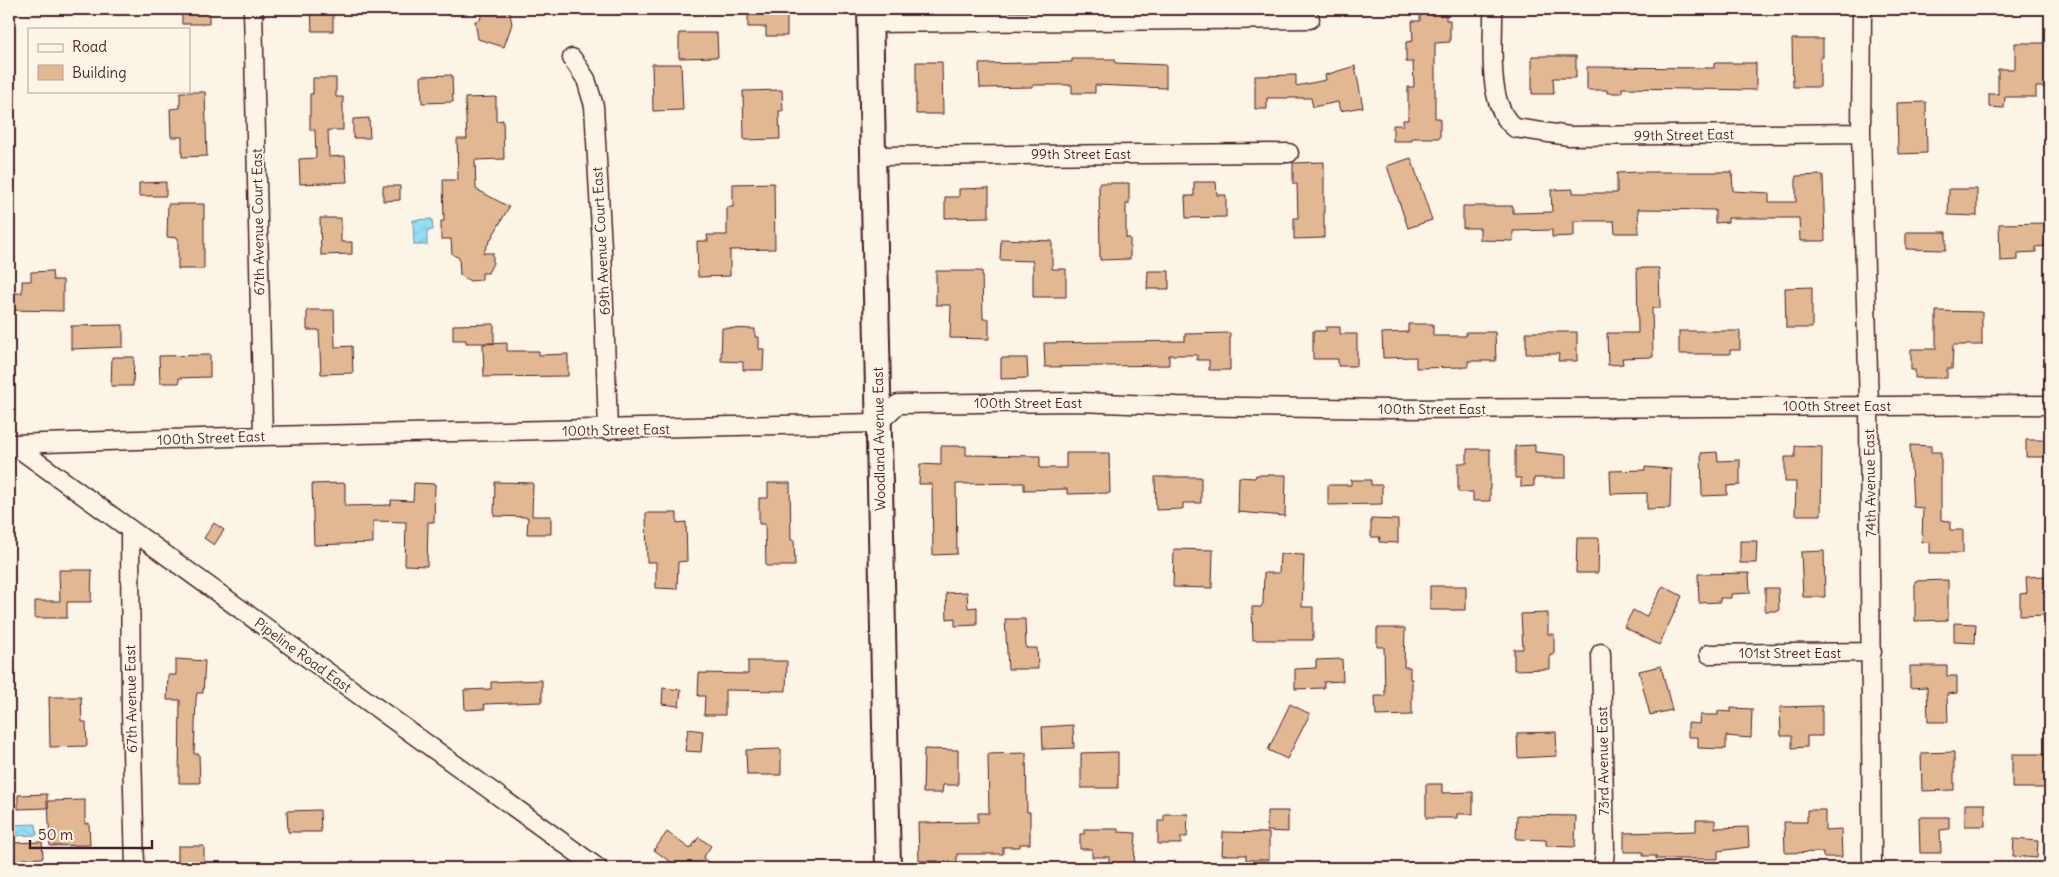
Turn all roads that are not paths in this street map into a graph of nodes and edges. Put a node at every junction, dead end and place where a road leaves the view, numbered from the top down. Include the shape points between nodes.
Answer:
1 (253, 9) edge
2 (1493, 9) edge
3 (1862, 9) edge
4 (870, 16) edge
5 (1310, 19) dead end
6 (572, 58) dead end
7 (1861, 133) junction
8 (1289, 153) dead end
9 (873, 156) junction
10 (2050, 405) edge
11 (1869, 406) junction
12 (878, 423) junction
13 (608, 430) junction
14 (263, 436) junction
15 (11, 443) edge
16 (130, 529) junction
17 (1872, 652) junction
18 (1602, 653) dead end
19 (1709, 654) dead end
20 (135, 868) edge
21 (598, 868) edge
22 (888, 868) edge
23 (1603, 868) edge
24 (1872, 868) edge

1 - 14 street, 67th Avenue Court East
2 - 7 street, 99th Street East via 1495,97 1500,111 1515,128 1569,136
3 - 7 street, 74th Avenue East
4 - 5 street
4 - 9 street, Woodland Avenue East
6 - 13 street, 69th Avenue Court East via 586,79 594,106
7 - 11 street, 74th Avenue East
8 - 9 street, 99th Street East
9 - 12 street, Woodland Avenue East
10 - 11 street, 100th Street East
11 - 12 street, 100th Street East via 1395,409 1080,402 898,404
11 - 17 street, 74th Avenue East
12 - 13 street, 100th Street East
12 - 22 street, Woodland Avenue East
13 - 14 street, 100th Street East
14 - 15 street, 100th Street East
15 - 16 street, Pipeline Road East
16 - 20 street, 67th Avenue East
16 - 21 street, Pipeline Road East
17 - 19 street, 101st Street East
17 - 24 street, 74th Avenue East
18 - 23 street, 73rd Avenue East

